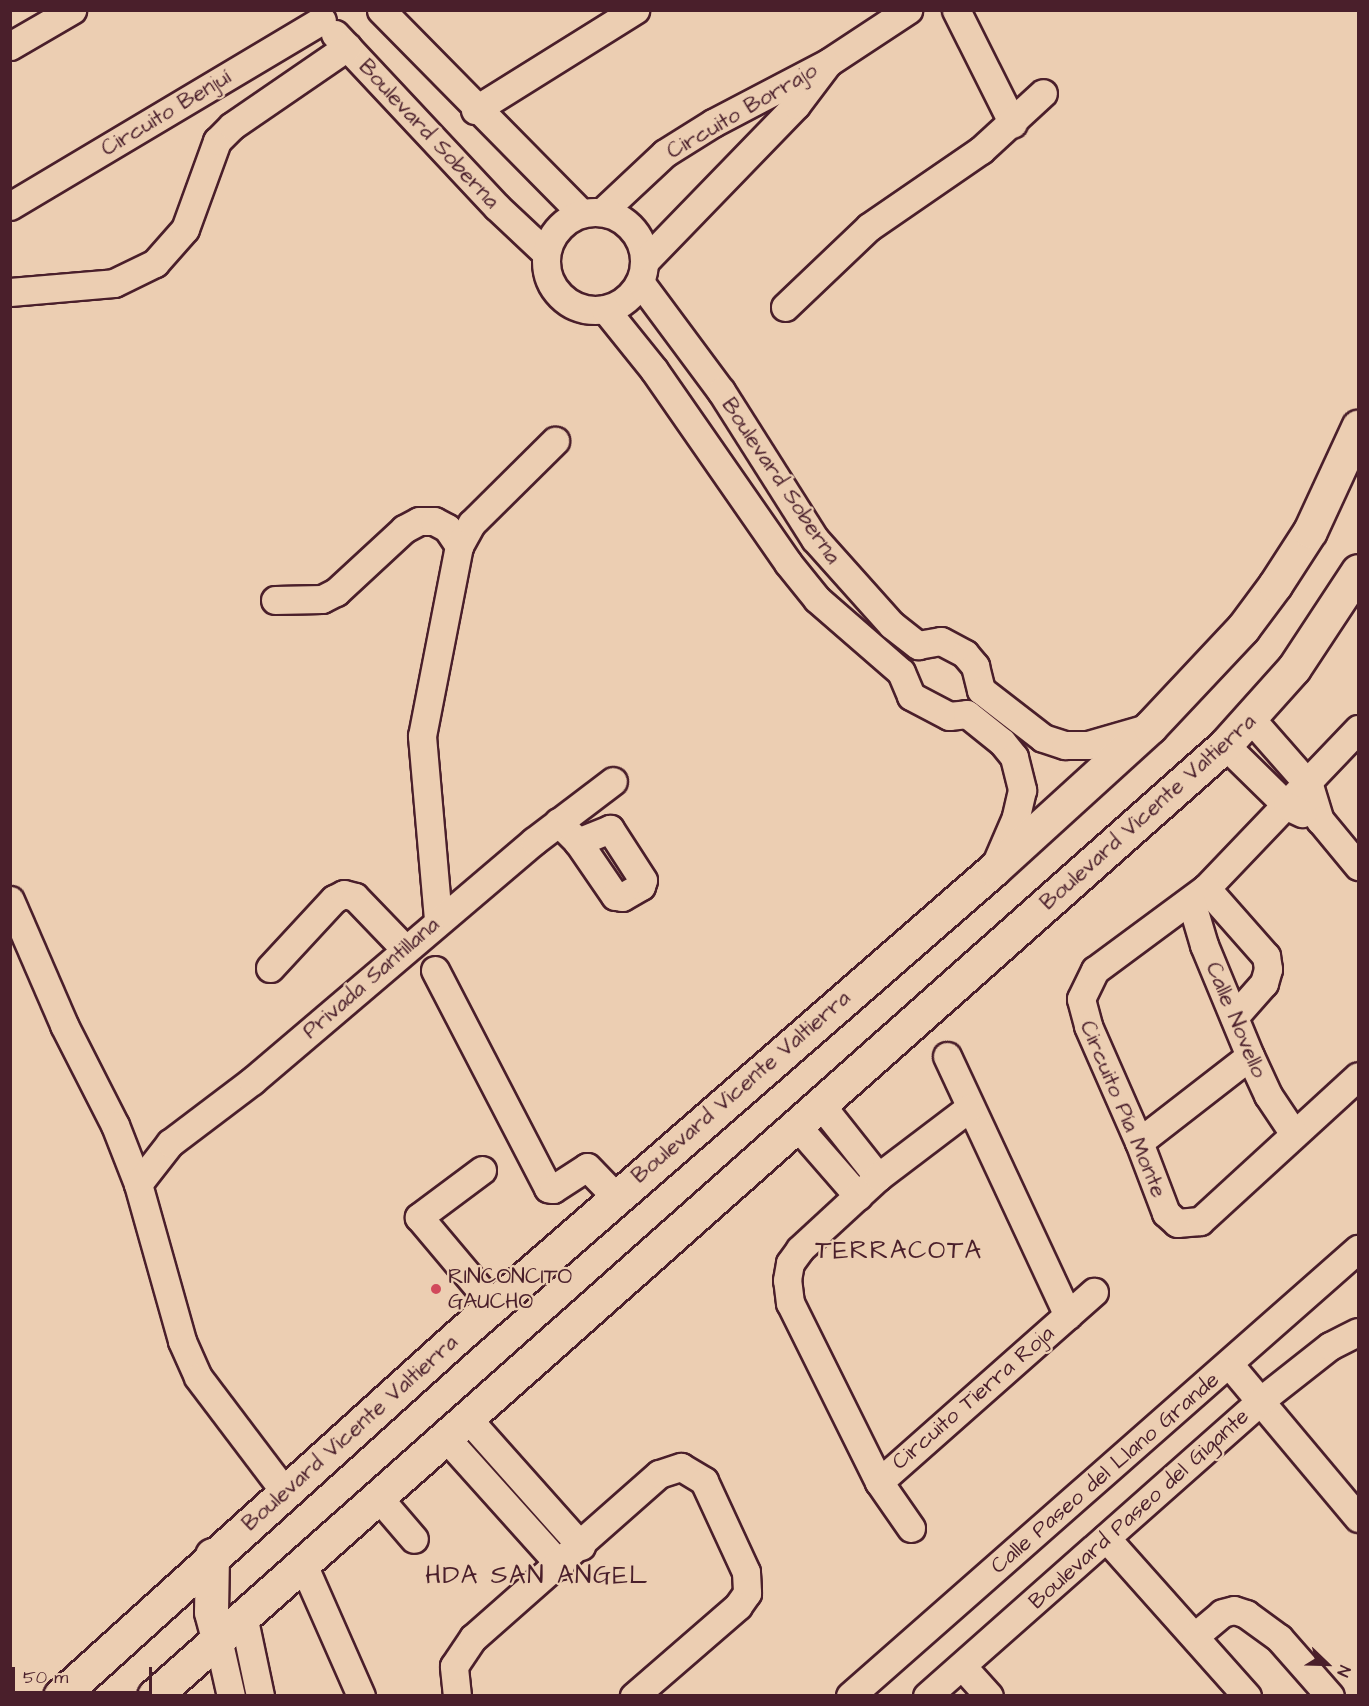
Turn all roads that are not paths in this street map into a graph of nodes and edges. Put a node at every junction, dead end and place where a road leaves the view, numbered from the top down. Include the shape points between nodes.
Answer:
1 (72, 10) edge
2 (381, 10) edge
3 (635, 10) edge
4 (908, 10) edge
5 (956, 10) edge
6 (318, 15) edge
7 (10, 46) edge
8 (347, 47) junction
9 (829, 62) junction
10 (1043, 93) dead end
11 (475, 110) junction
12 (1013, 124) junction
13 (10, 206) edge
14 (592, 212) junction
15 (546, 253) junction
16 (642, 272) junction
17 (10, 292) edge
18 (785, 307) dead end
19 (605, 309) junction
20 (1359, 427) edge
21 (555, 441) dead end
22 (459, 546) junction
23 (1359, 571) edge
24 (275, 600) dead end
25 (918, 645) junction
26 (901, 672) junction
27 (981, 690) junction
28 (967, 714) junction
29 (1251, 719) junction
30 (1150, 727) junction
31 (1359, 729) edge
32 (1225, 745) junction
33 (613, 782) dead end
34 (1309, 785) junction
35 (1287, 806) junction
36 (1320, 820) junction
37 (558, 822) junction
38 (578, 842) dead end
39 (1359, 866) edge
40 (994, 869) junction
41 (1198, 894) junction
42 (11, 904) edge
43 (438, 919) junction
44 (405, 949) junction
45 (270, 969) dead end
46 (435, 970) dead end
47 (1234, 1017) junction
48 (947, 1056) dead end
49 (1250, 1056) junction
50 (1359, 1076) edge
51 (969, 1108) junction
52 (809, 1115) junction
53 (1294, 1134) junction
54 (1139, 1142) junction
55 (482, 1170) dead end
56 (878, 1177) junction
57 (138, 1184) junction
58 (858, 1196) junction
59 (616, 1197) junction
60 (1359, 1249) edge
61 (1094, 1292) dead end
62 (493, 1305) junction
63 (1068, 1315) junction
64 (1359, 1332) edge
65 (1229, 1364) junction
66 (1260, 1401) junction
67 (457, 1429) junction
68 (879, 1482) junction
69 (285, 1492) junction
70 (378, 1497) junction
71 (1354, 1504) edge
72 (911, 1528) dead end
73 (1106, 1538) junction
74 (414, 1539) dead end
75 (581, 1546) junction
76 (212, 1555) junction
77 (302, 1562) junction
78 (560, 1565) junction
79 (211, 1594) junction
80 (243, 1615) junction
81 (1195, 1636) junction
82 (218, 1639) junction
83 (962, 1666) junction
84 (60, 1695) edge
85 (154, 1695) edge
86 (231, 1695) edge
87 (260, 1695) edge
88 (361, 1695) edge
89 (457, 1695) edge
90 (634, 1695) edge
91 (850, 1695) edge
92 (927, 1695) edge
93 (989, 1695) edge
94 (1247, 1695) edge
95 (1330, 1695) edge

1 - 7 street
2 - 11 street
3 - 11 street
4 - 9 street, Circuito Borrajo
5 - 12 street
6 - 8 street, Boulevard Soberna
6 - 13 street, Circuito Benjuí
8 - 15 street, Boulevard Soberna via 497,207
8 - 17 street, Circuito Benjuí via 232,126 217,141 184,230 155,263 114,283
9 - 14 street, Circuito Borrajo via 665,153
9 - 16 street, Circuito Borrajo via 796,105
10 - 12 street
11 - 14 street
12 - 18 street via 869,227
14 - 15 street via 558,229
14 - 16 street via 633,228 642,243
15 - 19 street via 551,284 561,297 581,308
16 - 19 street via 625,300
16 - 25 street, Boulevard Soberna via 815,539 892,625
19 - 26 street, Boulevard Soberna via 654,370 817,599
20 - 30 main road, Boulevard Vicente Valtierra via 1310,531 1275,585 1243,628
21 - 22 street via 472,523
22 - 24 street via 447,528 434,521 419,521 404,529 336,592 322,599
22 - 43 street via 422,736
23 - 29 main road, Boulevard Vicente Valtierra via 1294,668
25 - 26 street
25 - 27 street via 941,641 965,654 975,666
26 - 28 street, Boulevard Soberna via 911,696 925,707 949,716
27 - 28 street
27 - 30 street via 1027,728 1065,746 1088,745
28 - 40 street via 1002,742 1020,775 1022,790 1016,817
29 - 32 main road, Boulevard Vicente Valtierra
29 - 34 street
30 - 40 main road, Boulevard Vicente Valtierra
31 - 34 street, Circuito Pía Monte
32 - 35 street
32 - 52 main road, Boulevard Vicente Valtierra
33 - 37 street, Privada Santillana
34 - 35 street, Circuito Pía Monte
34 - 36 street
35 - 36 street
35 - 41 street, Circuito Pía Monte
36 - 39 street
37 - 38 street
37 - 43 street, Privada Santillana
40 - 59 main road, Boulevard Vicente Valtierra
41 - 47 street, Calle Novello via 1204,945
41 - 47 street via 1266,956 1264,983
41 - 54 street, Circuito Pía Monte via 1095,970 1082,988 1083,1012
42 - 57 street via 64,1025 115,1125
43 - 44 street, Privada Santillana
44 - 45 street via 355,897 344,894 334,899
44 - 57 street, Privada Santillana via 252,1081 170,1143
46 - 59 street via 548,1188 553,1189 587,1167
47 - 49 street, Calle Novello
48 - 51 street, Circuito Tierra Roja
49 - 53 street, Calle Novello via 1268,1095
49 - 54 street
50 - 53 street, Circuito Pía Monte
51 - 56 street, Circuito Tierra Roja
51 - 63 street, Circuito Tierra Roja
52 - 56 street
52 - 58 street
52 - 67 main road, Boulevard Vicente Valtierra
53 - 54 street, Circuito Pía Monte via 1200,1221 1185,1225 1166,1213
55 - 62 street via 419,1217
56 - 58 street, Circuito Tierra Roja
57 - 69 street via 175,1320 198,1377
58 - 68 street, Circuito Tierra Roja via 800,1250 790,1263 787,1280 790,1303
59 - 62 main road, Boulevard Vicente Valtierra
60 - 65 street, Calle Paseo del Llano Grande
61 - 63 street, Circuito Tierra Roja
62 - 69 main road, Boulevard Vicente Valtierra
63 - 68 street, Circuito Tierra Roja
64 - 66 street, Boulevard Paseo del Gigante via 1323,1351
65 - 66 street
65 - 91 street, Calle Paseo del Llano Grande
66 - 71 street
66 - 73 street, Boulevard Paseo del Gigante
67 - 70 main road, Boulevard Vicente Valtierra
67 - 75 street
67 - 78 street
68 - 72 street, Circuito Tierra Roja
69 - 76 main road, Boulevard Vicente Valtierra
70 - 74 street
70 - 77 main road, Boulevard Vicente Valtierra
73 - 81 street
73 - 83 street, Boulevard Paseo del Gigante
75 - 78 street
75 - 90 street via 659,1474 681,1467 704,1481 746,1572 747,1593 738,1606
76 - 79 main road
76 - 84 main road, Boulevard Vicente Valtierra
77 - 80 main road, Boulevard Vicente Valtierra
77 - 88 street
78 - 89 street via 460,1653 454,1666
79 - 80 main road
79 - 82 main road
80 - 82 main road, Boulevard Vicente Valtierra
80 - 87 street
81 - 94 street
81 - 95 street via 1222,1613 1234,1610 1246,1614 1279,1638
82 - 85 main road, Boulevard Vicente Valtierra
82 - 86 street
83 - 92 street, Boulevard Paseo del Gigante
83 - 93 street

